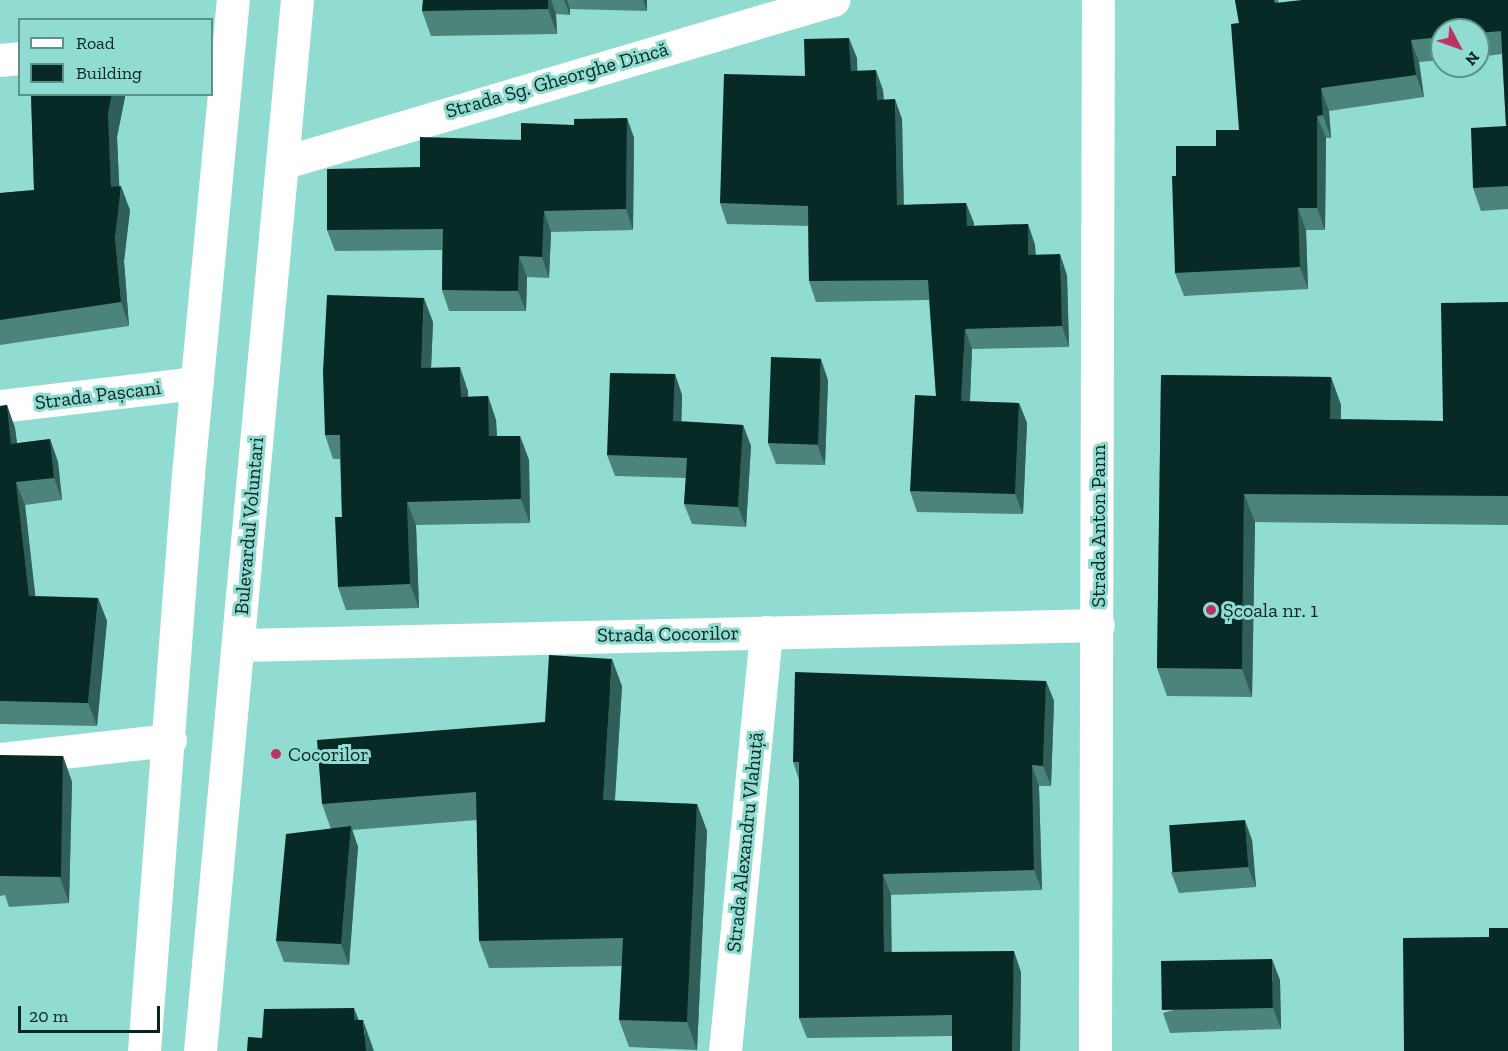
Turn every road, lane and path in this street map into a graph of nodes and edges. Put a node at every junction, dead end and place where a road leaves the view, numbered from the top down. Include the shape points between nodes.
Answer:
1 (233, 0) edge
2 (297, 0) edge
3 (833, 0) edge
4 (1098, 0) edge
5 (220, 35) edge
6 (18, 58) edge
7 (0, 60) edge
8 (282, 163) junction
9 (197, 383) junction
10 (0, 406) edge
11 (1098, 625) junction
12 (766, 632) junction
13 (238, 645) junction
14 (171, 740) junction
15 (0, 759) edge
16 (144, 1051) edge
17 (200, 1051) edge
18 (725, 1051) edge
19 (1095, 1051) edge

1 - 5 main road
2 - 8 main road, Bulevardul Voluntari
3 - 8 main road, Strada Sg. Gheorghe Dincă
4 - 11 main road, Strada Anton Pann
5 - 9 main road
6 - 7 main road
8 - 13 main road, Bulevardul Voluntari
9 - 10 main road, Strada Pașcani
9 - 14 main road
11 - 12 main road, Strada Cocorilor
11 - 19 main road, Strada Anton Pann
12 - 13 main road, Strada Cocorilor
12 - 18 main road, Strada Alexandru Vlahuță
13 - 17 main road, Bulevardul Voluntari
14 - 15 main road
14 - 16 main road

